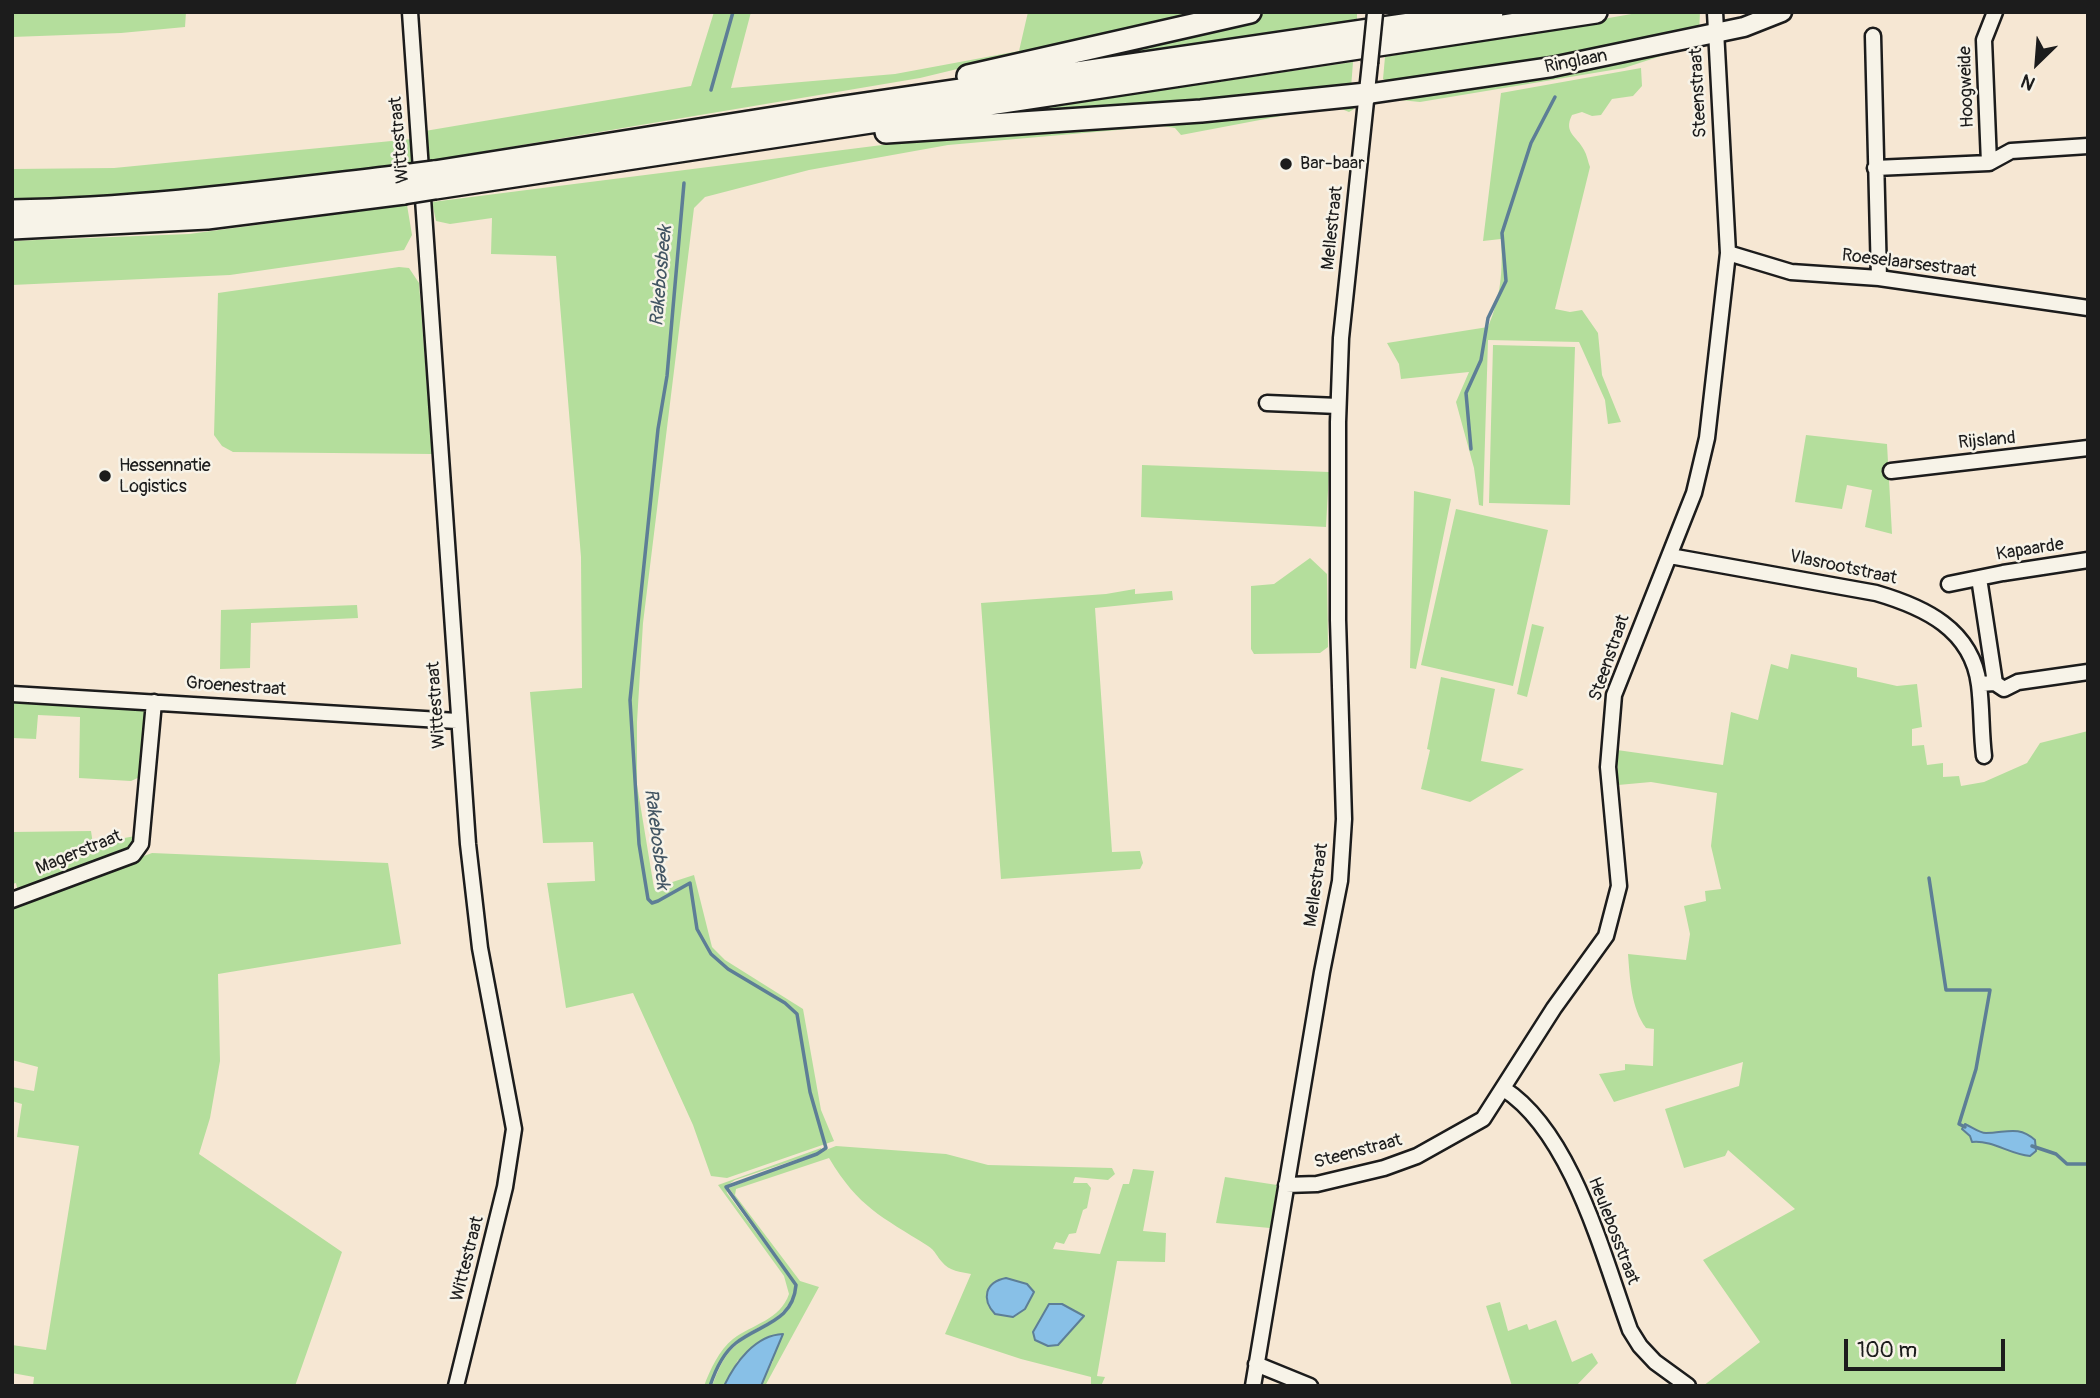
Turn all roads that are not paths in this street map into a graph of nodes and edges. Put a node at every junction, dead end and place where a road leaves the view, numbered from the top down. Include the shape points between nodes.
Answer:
1 (410, 12) edge
2 (1250, 12) edge
3 (1492, 12) edge
4 (1596, 12) edge
5 (1715, 12) edge
6 (1782, 12) edge
7 (1995, 12) edge
8 (1375, 13) edge
9 (1716, 34) junction
10 (1873, 36) dead end
11 (1367, 94) junction
12 (836, 117) junction
13 (2088, 146) edge
14 (1989, 163) junction
15 (1875, 168) junction
16 (404, 184) junction
17 (12, 211) edge
18 (12, 228) edge
19 (1728, 253) junction
20 (1879, 278) junction
21 (2088, 308) edge
22 (1267, 403) dead end
23 (1338, 406) junction
24 (2088, 448) edge
25 (1891, 471) dead end
26 (1670, 556) junction
27 (2088, 561) edge
28 (1979, 578) junction
29 (1949, 584) dead end
30 (2088, 672) edge
31 (1995, 683) junction
32 (1979, 684) junction
33 (12, 694) edge
34 (153, 702) junction
35 (457, 721) junction
36 (1984, 756) dead end
37 (12, 900) edge
38 (1504, 1089) junction
39 (1286, 1185) junction
40 (1256, 1364) junction
41 (456, 1386) edge
42 (1253, 1386) edge
43 (1310, 1386) edge
44 (1688, 1386) edge

1 - 35 street, Wittestraat
2 - 12 highway via 873,95
3 - 12 highway
4 - 12 highway
5 - 9 street, Steenstraat
6 - 9 main road, Ringlaan
7 - 14 street, Hoogweide via 1984,40
8 - 11 street, Mellestraat, bridge
9 - 11 main road, Ringlaan via 1552,67
9 - 19 street, Steenstraat
10 - 15 street
11 - 12 highway via 1201,111 889,132
11 - 23 street, Mellestraat
12 - 16 highway, bridge
13 - 14 street via 2011,151
14 - 15 street
15 - 20 street
16 - 17 highway
16 - 18 highway via 207,218
19 - 20 street, Roeselaarsestraat via 1791,272
19 - 26 street, Steenstraat via 1707,438 1694,493
20 - 21 street, Roeselaarsestraat
22 - 23 street
23 - 39 street, Mellestraat via 1344,820 1340,881
24 - 25 street, Rijsland
26 - 32 street, Vlasrootstraat via 1840,585 1903,601 1945,622 1969,654
26 - 38 street, Steenstraat via 1614,695 1608,767 1619,886 1614,914 1597,952 1554,1008
27 - 28 street, Kapaarde
28 - 29 street, Kapaarde
28 - 31 street, Kapaarde
30 - 31 street via 2018,682 2004,689
31 - 32 street
32 - 36 street, Vlasrootstraat
33 - 34 street, Groenestraat
34 - 35 street, Groenestraat
34 - 37 street, Magerstraat via 141,844 133,855
35 - 41 street, Wittestraat via 480,948 514,1129 505,1187
38 - 39 street, Steenstraat via 1483,1119 1417,1156 1317,1184
38 - 44 street, Heulebosstraat via 1536,1116 1565,1162 1630,1330 1640,1346
39 - 40 street, Mellestraat
40 - 42 street, Mellestraat
40 - 43 street

